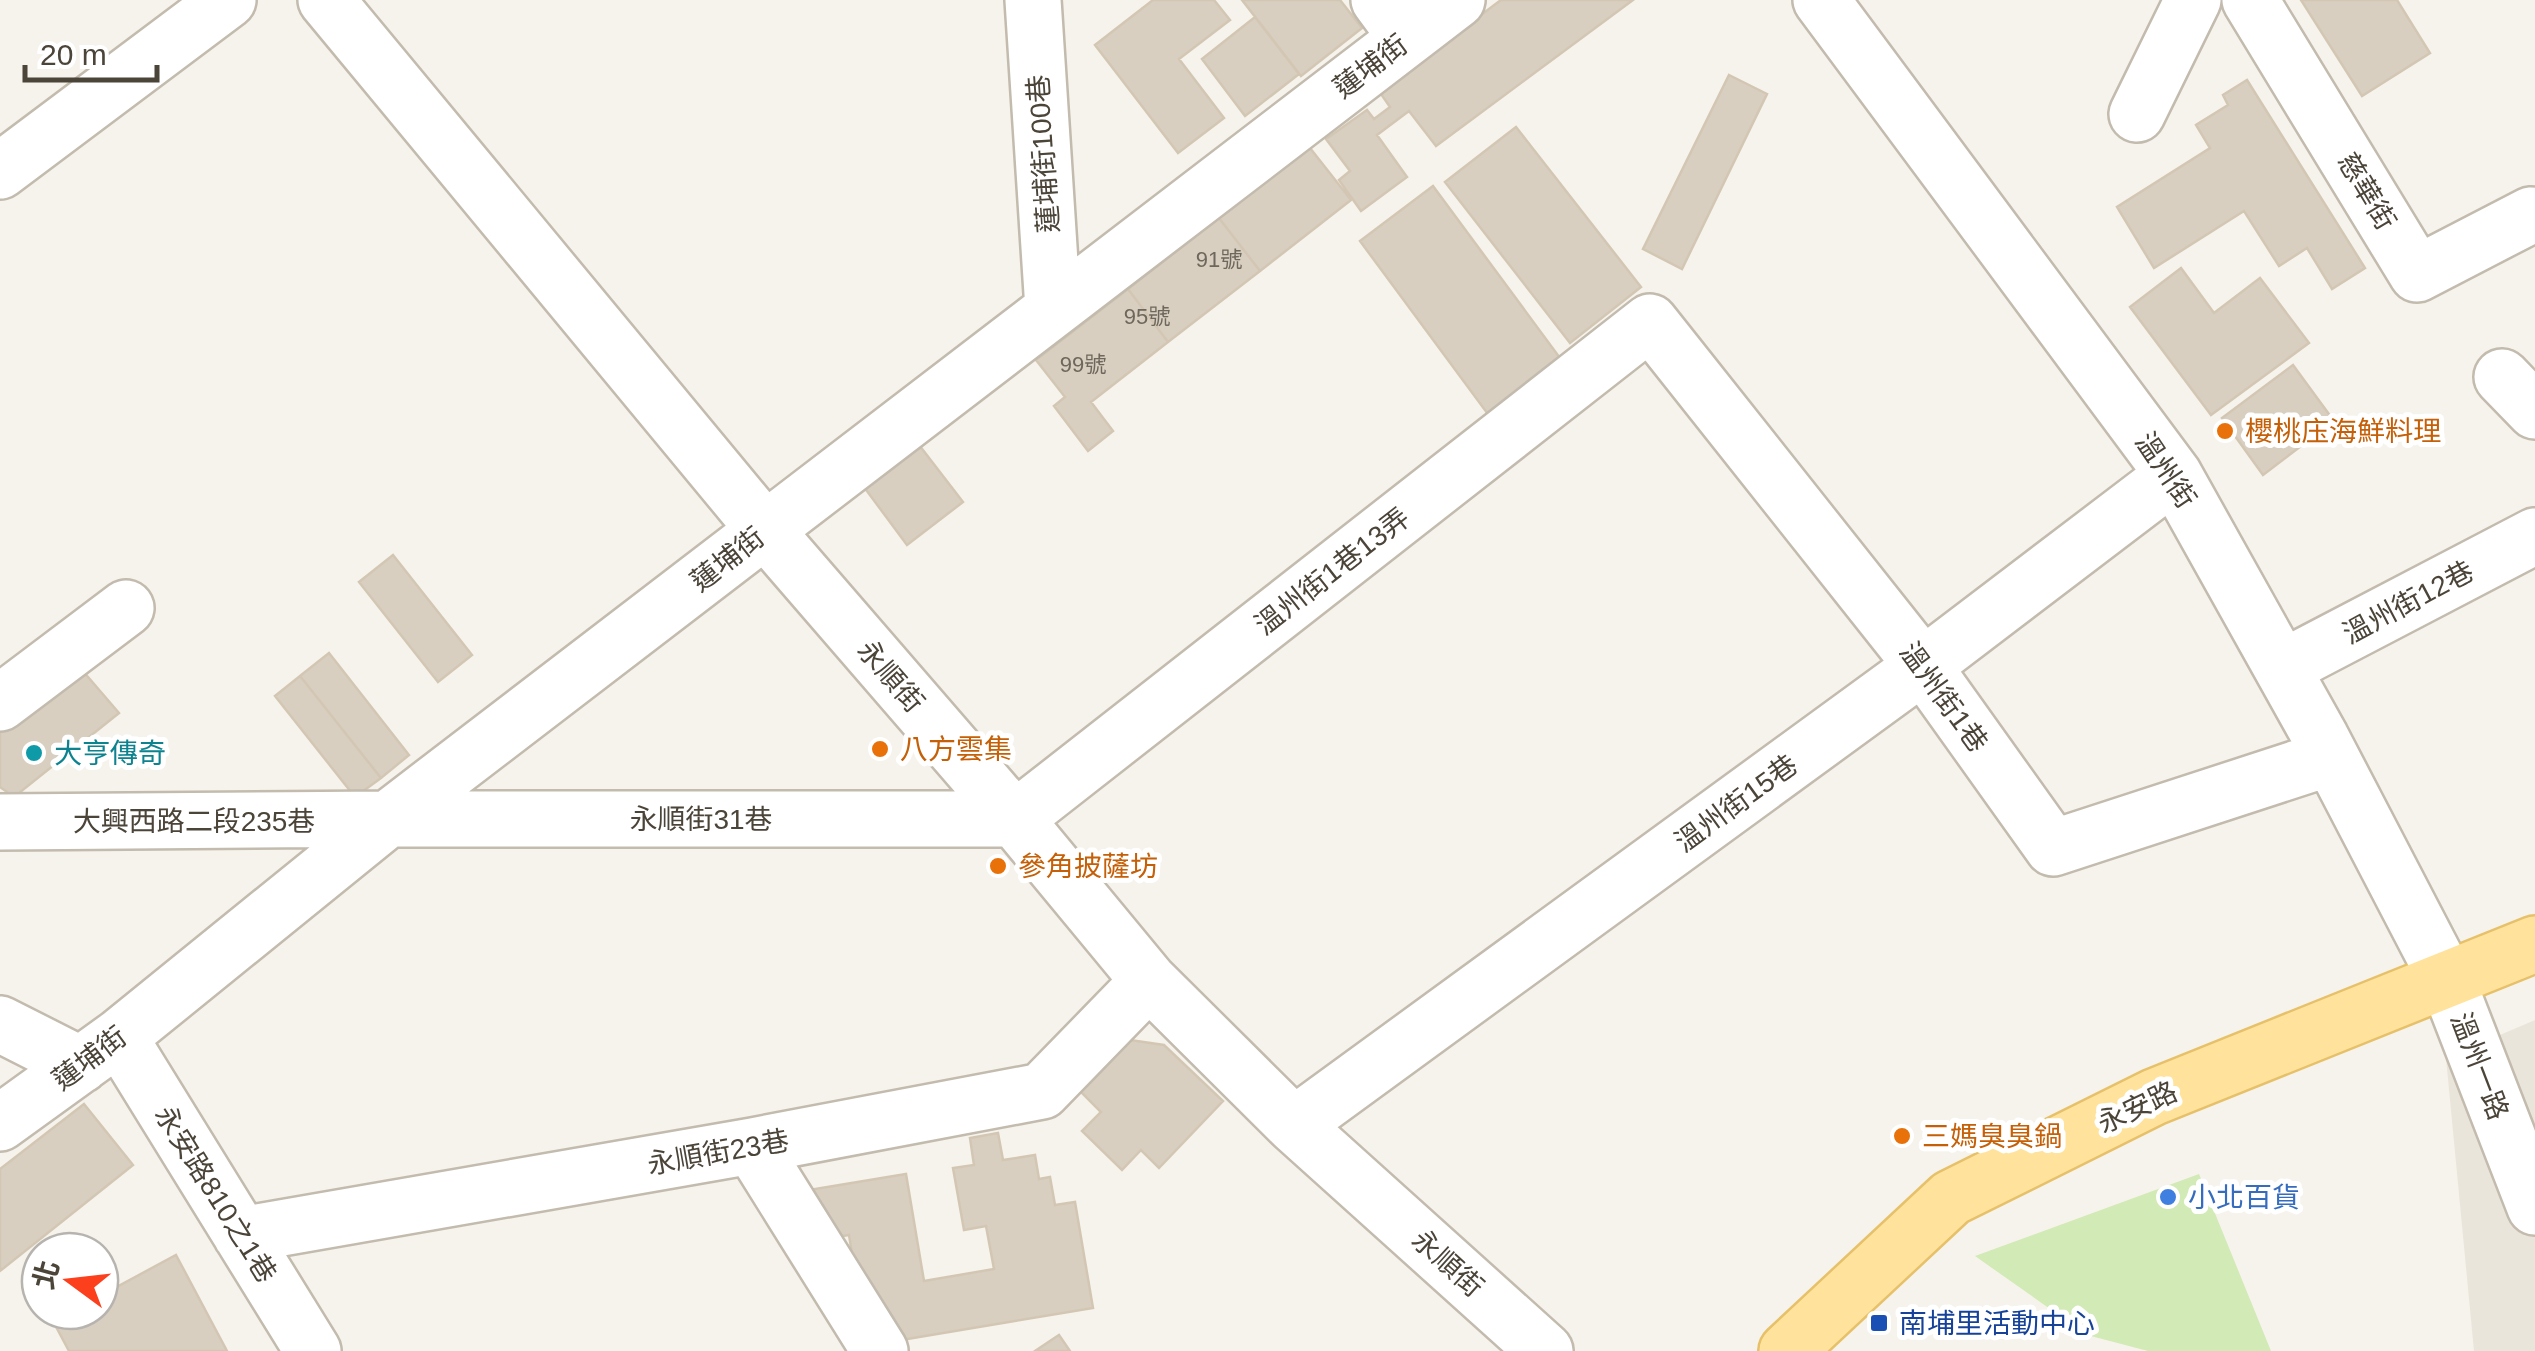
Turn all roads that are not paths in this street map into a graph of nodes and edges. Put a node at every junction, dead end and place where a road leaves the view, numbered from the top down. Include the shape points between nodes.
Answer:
1 (228, 0) edge
2 (326, 0) edge
3 (1034, 0) edge
4 (1458, 0) edge
5 (1821, 0) edge
6 (2193, 0) edge
7 (2250, 0) edge
8 (1393, 19) edge
9 (2136, 114) dead end
10 (0, 171) edge
11 (2530, 215) dead end
12 (1053, 309) junction
13 (1650, 322) joint
14 (2174, 476) junction
15 (765, 530) junction
16 (2535, 536) edge
17 (126, 608) dead end
18 (1924, 666) junction
19 (2282, 668) junction
20 (0, 704) edge
21 (2329, 758) junction
22 (388, 819) junction
23 (1015, 819) junction
24 (0, 822) edge
25 (2535, 944) edge
26 (2447, 980) junction
27 (1149, 981) junction
28 (0, 1024) edge
29 (100, 1051) junction
30 (0, 1123) edge
31 (1294, 1125) junction
32 (752, 1146) junction
33 (2535, 1208) edge
34 (241, 1235) junction
35 (312, 1351) edge
36 (880, 1351) edge
37 (1545, 1351) edge
38 (1787, 1351) edge

1 - 10 street
2 - 15 street, 永順街
3 - 12 street, 蓮埔街100巷
4 - 8 street, 蓮埔街
5 - 14 street, 溫州街
6 - 9 street
7 - 11 street, 慈華街 via 2418,274
8 - 12 street, 蓮埔街
12 - 15 street, 蓮埔街
13 - 18 street, 溫州街1巷
13 - 23 street, 溫州街1巷13弄
14 - 18 street, 溫州街15巷
14 - 19 street, 溫州街
15 - 22 street, 蓮埔街
15 - 23 street, 永順街
16 - 19 street, 溫州街12巷
17 - 20 street
18 - 21 street, 溫州街1巷 via 2053,848
18 - 31 street, 溫州街15巷
19 - 21 street, 溫州街
21 - 26 street, 溫州街
22 - 23 street, 永順街31巷
22 - 24 street, 大興西路二段235巷
22 - 29 street, 蓮埔街
23 - 27 street, 永順街
25 - 26 main road, 永安路
26 - 33 street, 溫州一路
26 - 38 main road, 永安路 via 2154,1096 1951,1198
27 - 31 street, 永順街
27 - 32 street, 永順街23巷 via 1042,1091
28 - 29 street
29 - 30 street, 蓮埔街
29 - 34 street, 永安路810之1巷
31 - 37 street, 永順街
32 - 34 street, 永順街23巷
32 - 36 street
34 - 35 street, 永安路810之1巷

